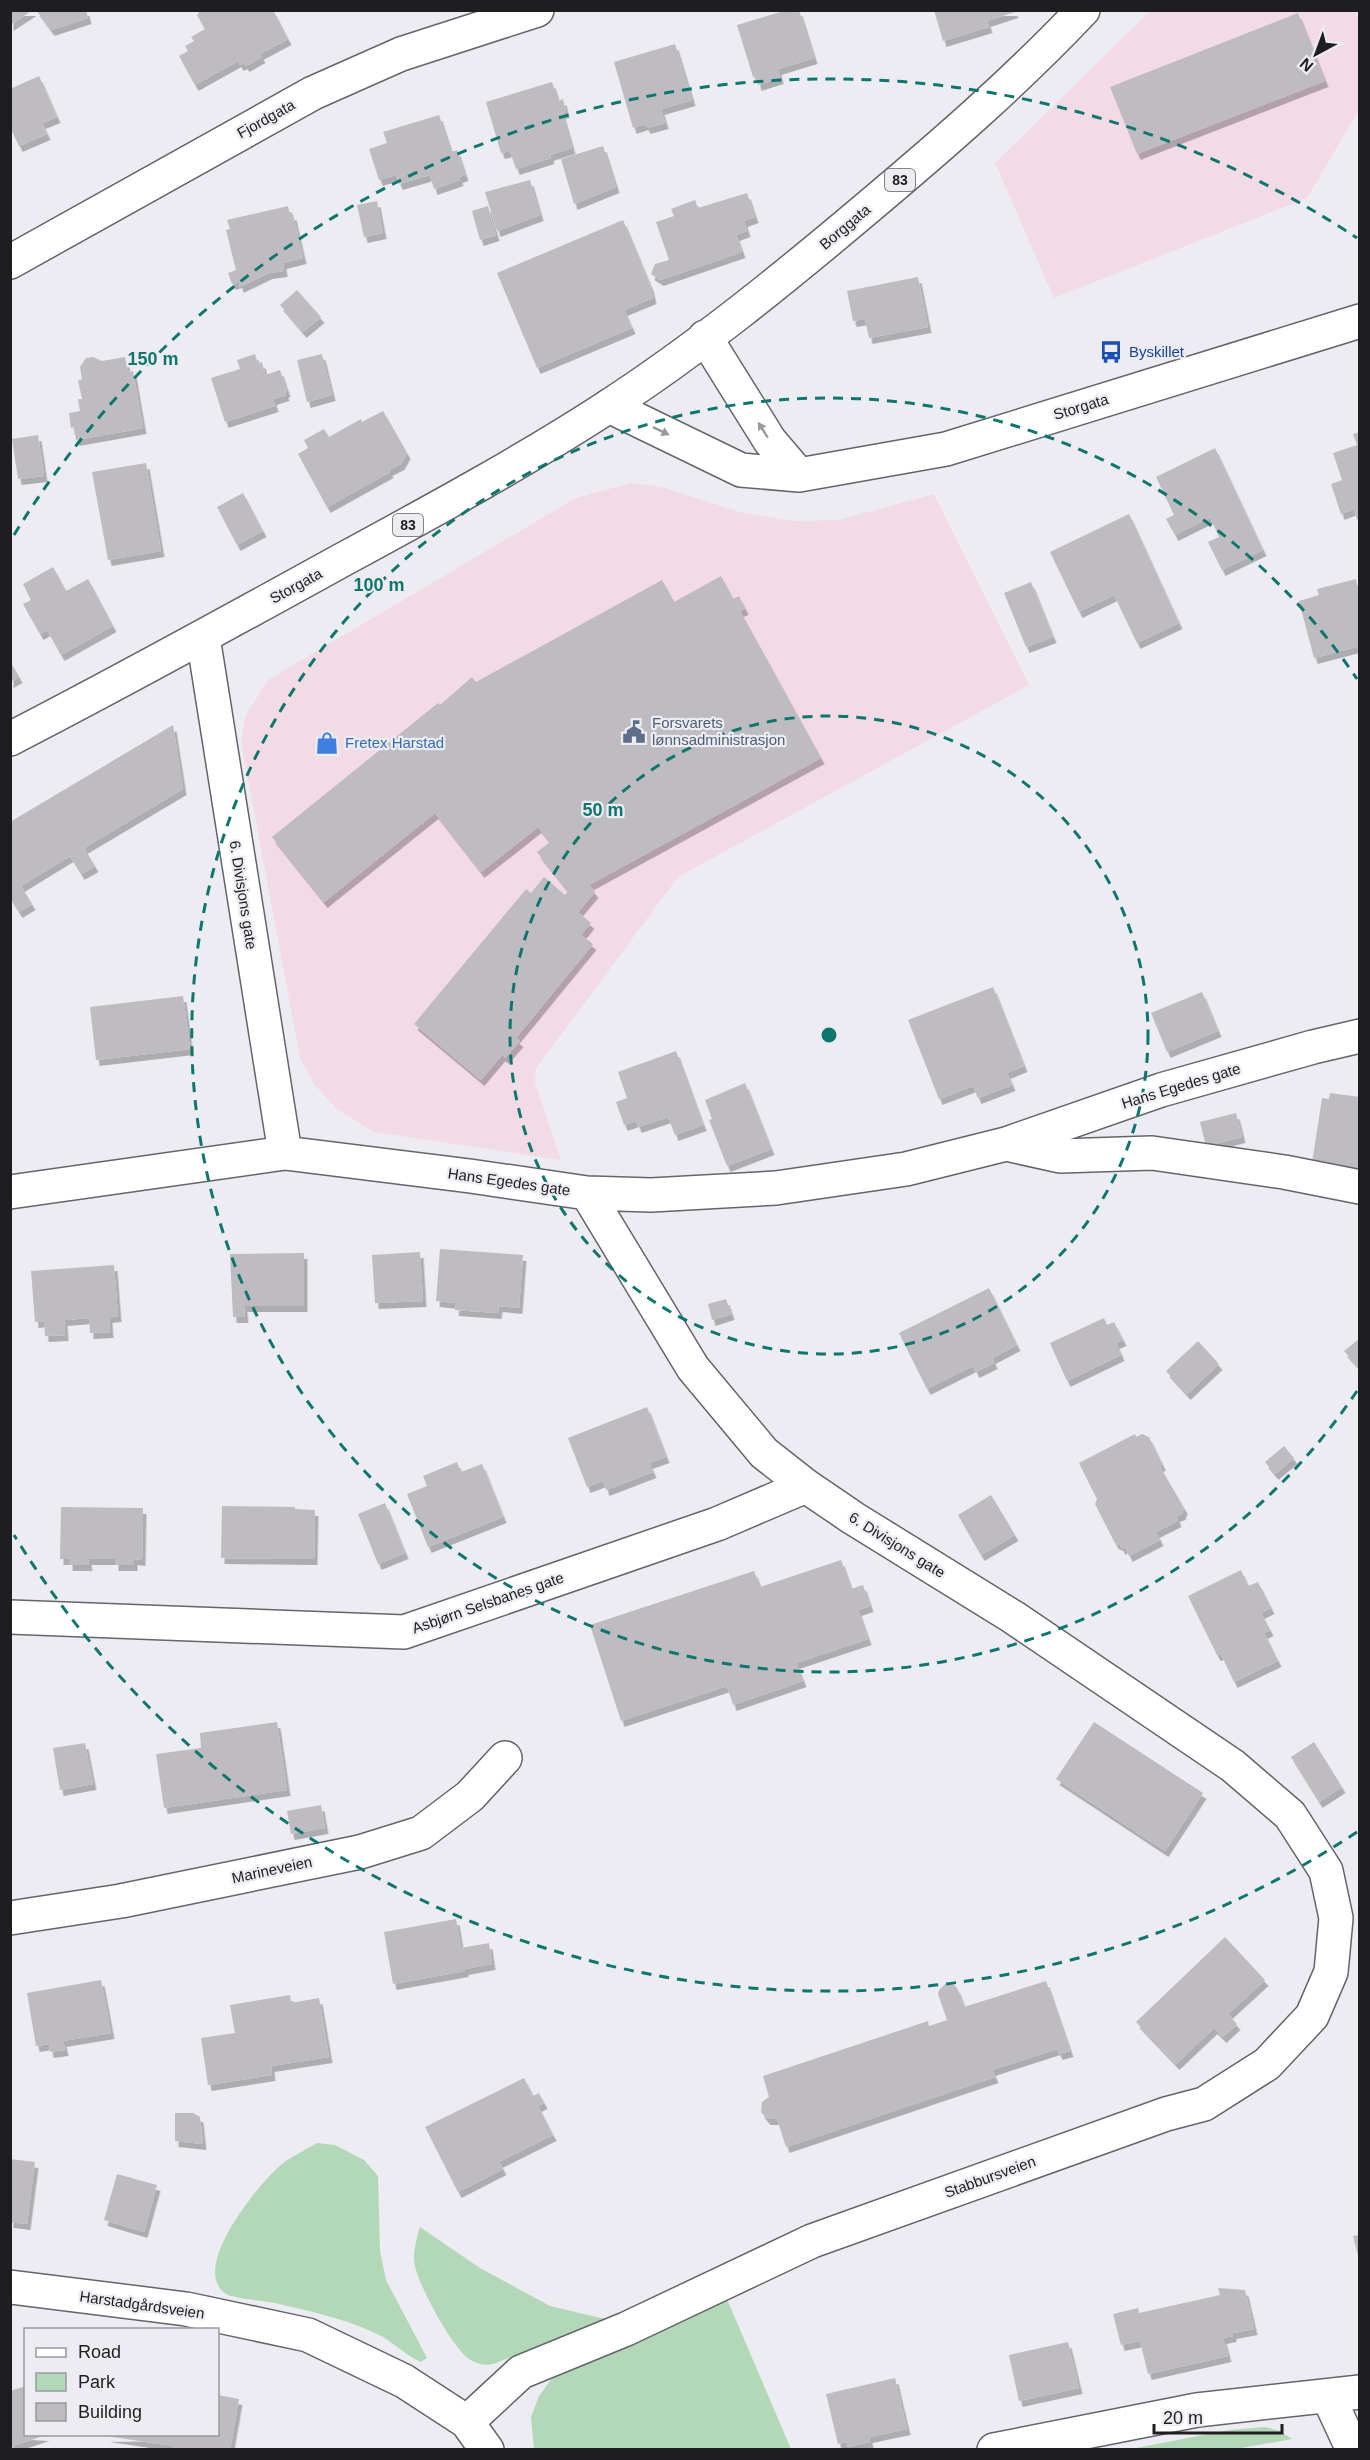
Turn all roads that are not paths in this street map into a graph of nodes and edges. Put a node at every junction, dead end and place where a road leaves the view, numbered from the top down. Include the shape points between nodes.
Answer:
1 (537, 10) edge
2 (1083, 10) edge
3 (10, 262) edge
4 (1359, 321) edge
5 (705, 337) junction
6 (609, 406) junction
7 (799, 475) junction
8 (203, 637) junction
9 (10, 739) edge
10 (1359, 1036) edge
11 (1006, 1144) junction
12 (285, 1153) junction
13 (1359, 1187) edge
14 (10, 1192) edge
15 (587, 1193) junction
16 (806, 1486) junction
17 (10, 1617) edge
18 (505, 1758) dead end
19 (1290, 1815) joint
20 (10, 1918) edge
21 (10, 2287) edge
22 (1359, 2392) edge
23 (1328, 2396) junction
24 (467, 2422) junction
25 (488, 2450) edge
26 (994, 2450) edge
27 (1353, 2450) edge

1 - 3 main road, Fjordgata via 401,54 313,93
2 - 5 main road, Borggata / 83 via 952,137
4 - 7 main road, Storgata via 946,449
5 - 6 main road, Storgata / 83
7 -> 5 main road via 770,441
6 -> 7 main road, Storgata via 741,470
6 - 8 main road, Storgata / 83 via 536,452
8 - 9 main road, Storgata / 83
8 - 12 main road, 6. Divisjons gate
10 - 11 main road, Hans Egedes gate via 1161,1090
11 - 13 main road, Hans Egedes gate via 1060,1156 1152,1153
11 - 15 main road, Hans Egedes gate via 906,1169 776,1188 651,1195
12 - 14 main road, Hans Egedes gate
12 - 15 main road, Hans Egedes gate
15 - 16 main road, 6. Divisjons gate via 693,1368 764,1453
16 - 17 main road, Asbjørn Selsbanes gate via 717,1524 404,1632
16 - 19 main road, 6. Divisjons gate via 1013,1617 1233,1766
18 - 20 main road, Marineveien via 470,1796 421,1833 349,1854 121,1901
19 - 24 main road, Stabbursveien via 1326,1870 1336,1918 1330,1972 1311,2016 1267,2064 1204,2104 812,2241 626,2329 521,2372
21 - 24 main road, Harstadgårdsveien via 186,2309 308,2335 404,2381
22 - 23 main road
23 - 26 main road via 1197,2410
23 - 27 main road
24 - 25 main road, Harstadgårdsveien

